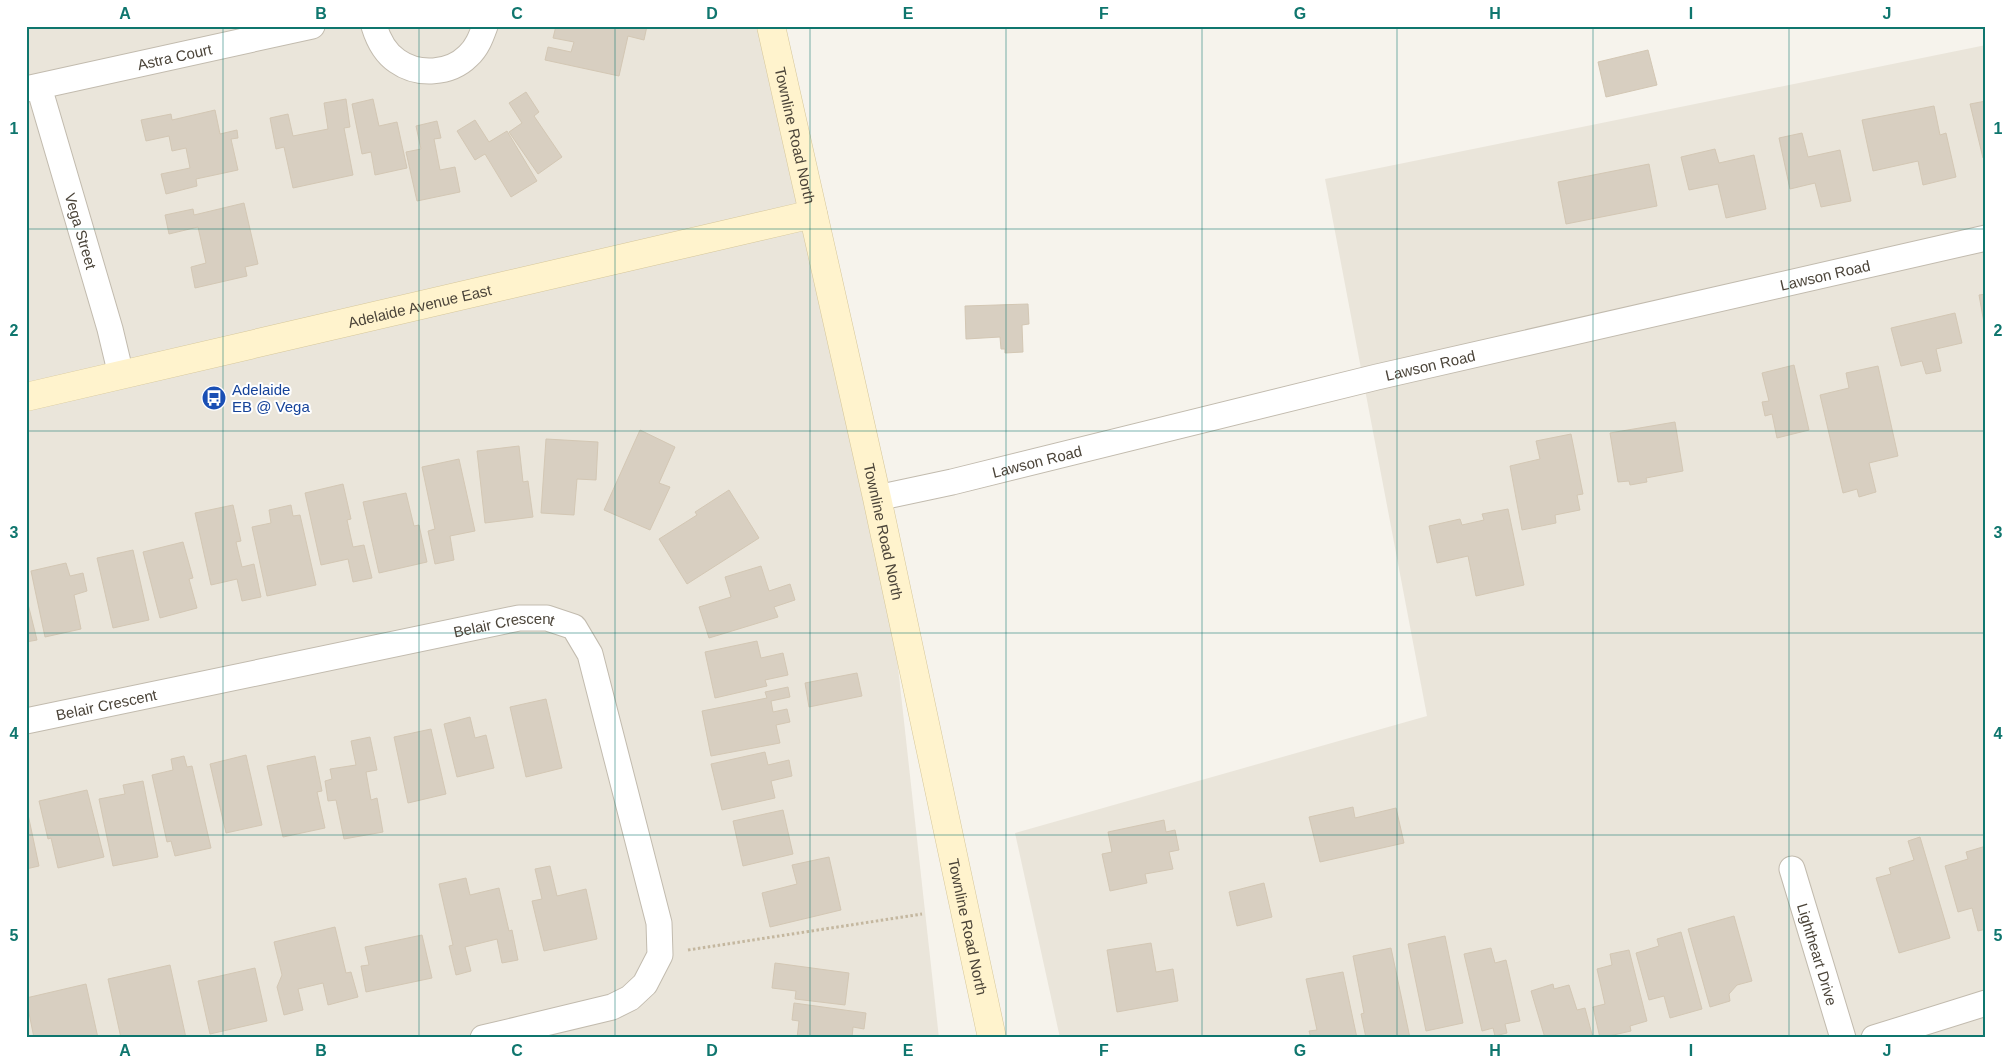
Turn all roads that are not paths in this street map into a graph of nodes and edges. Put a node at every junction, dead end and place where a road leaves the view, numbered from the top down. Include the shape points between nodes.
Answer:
1 (312, 26) edge
2 (374, 26) edge
3 (485, 26) edge
4 (771, 26) edge
5 (32, 88) edge
6 (814, 214) junction
7 (1986, 238) edge
8 (121, 375) junction
9 (26, 397) edge
10 (877, 498) junction
11 (26, 721) edge
12 (1792, 870) dead end
13 (1986, 1003) edge
14 (484, 1038) edge
15 (992, 1038) edge
16 (1843, 1038) edge
17 (1874, 1038) edge

1 - 5 street, Astra Court
2 - 3 street via 383,47 396,61 414,70 433,72 452,67 468,57 479,43
4 - 6 main road, Townline Road North
5 - 8 street, Vega Street via 110,328
6 - 8 main road, Adelaide Avenue East
6 - 10 main road, Townline Road North
7 - 10 street, Lawson Road via 1377,377
8 - 9 main road, Adelaide Avenue East
10 - 15 main road, Townline Road North
11 - 14 street, Belair Crescent via 519,618 547,618 574,627 590,654 659,923 660,955 645,984 630,998 612,1006
12 - 16 street, Lightheart Drive
13 - 17 street

